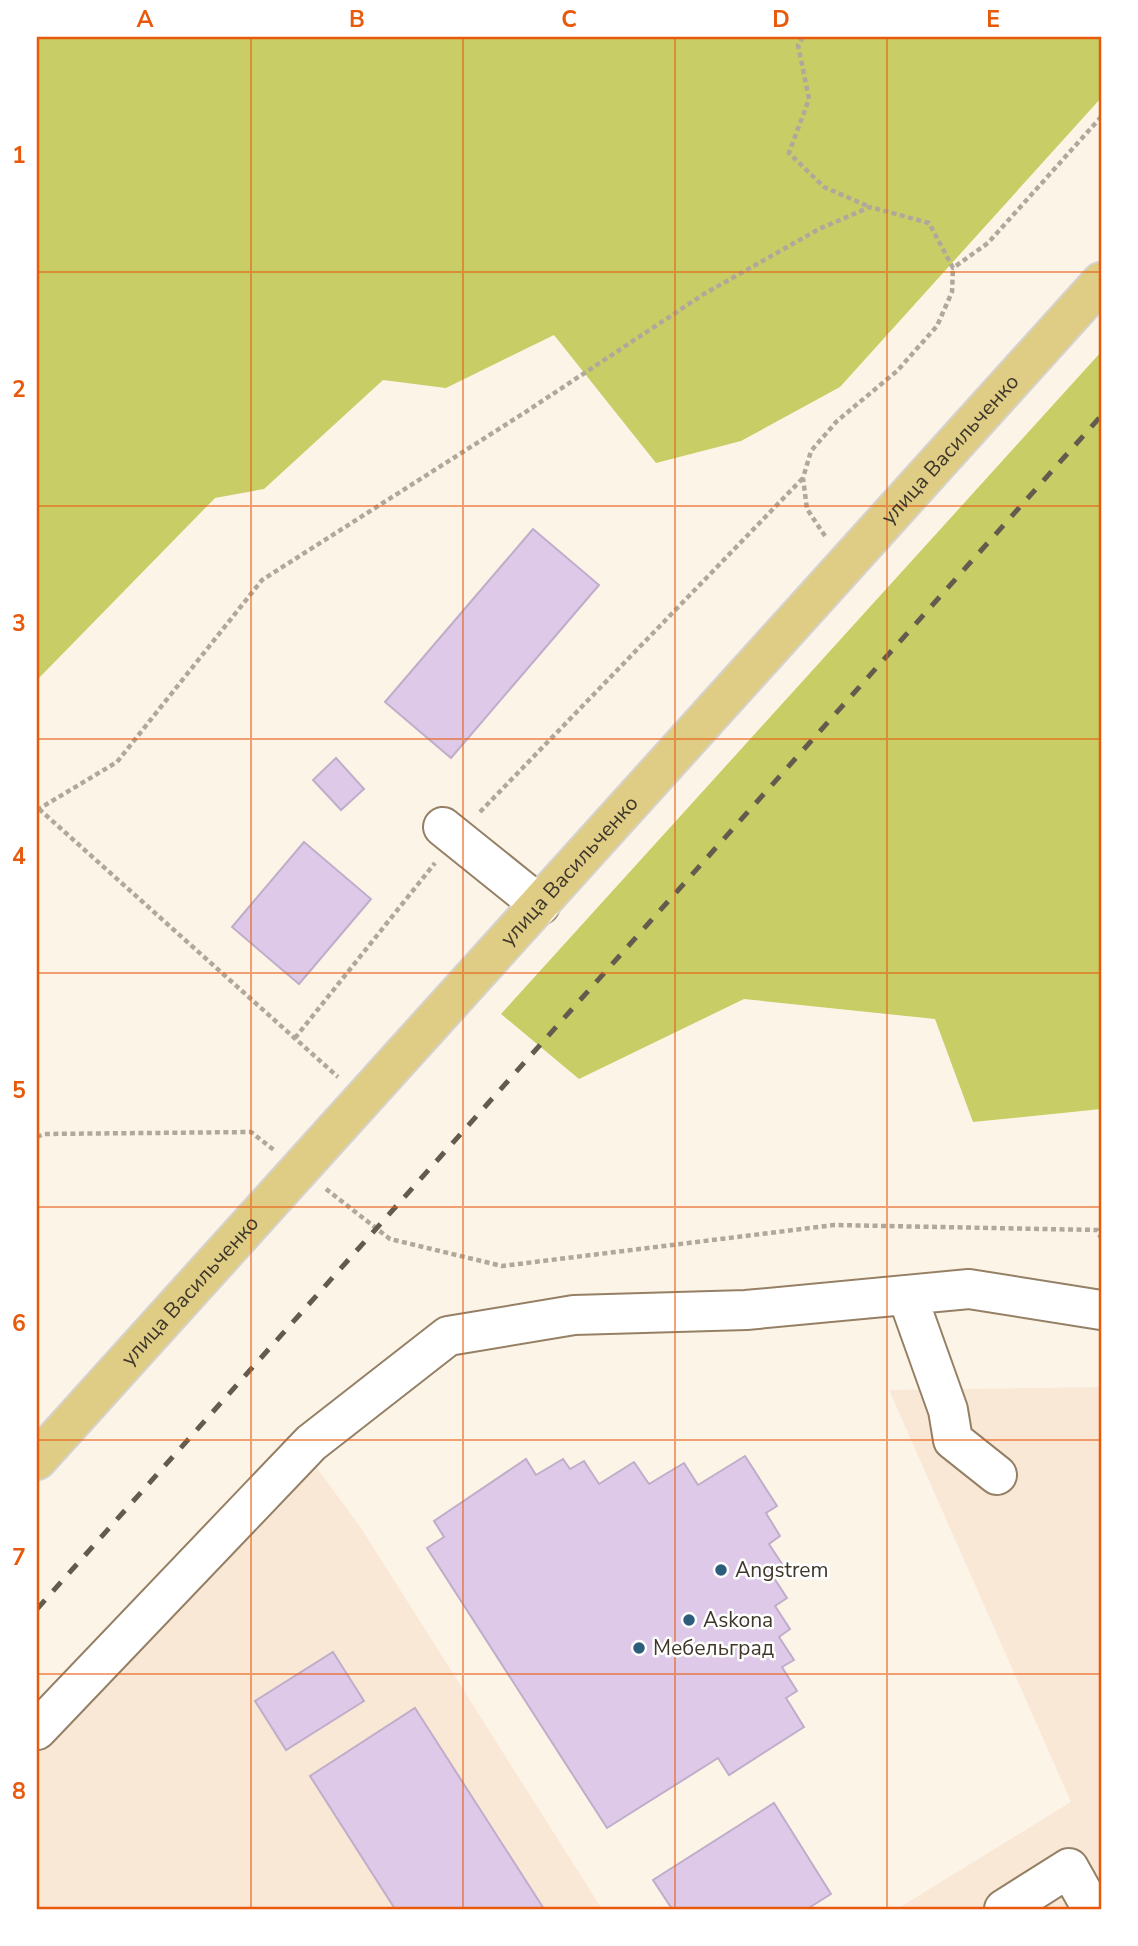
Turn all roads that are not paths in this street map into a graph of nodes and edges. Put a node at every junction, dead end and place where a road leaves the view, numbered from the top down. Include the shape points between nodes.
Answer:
1 (1101, 282) edge
2 (450, 832) road end
3 (540, 905) junction
4 (907, 1295) junction
5 (1101, 1311) edge
6 (37, 1460) edge
7 (997, 1475) dead end
8 (37, 1730) edge
9 (1004, 1909) edge
10 (1092, 1909) edge

1 - 3 main road, улица Васильченко
2 - 3 lane
3 - 6 main road, улица Васильченко
4 - 5 lane via 969,1289
4 - 7 lane via 948,1410 953,1440
4 - 8 lane via 746,1310 574,1315 448,1336 311,1443
9 - 10 lane via 1069,1868

